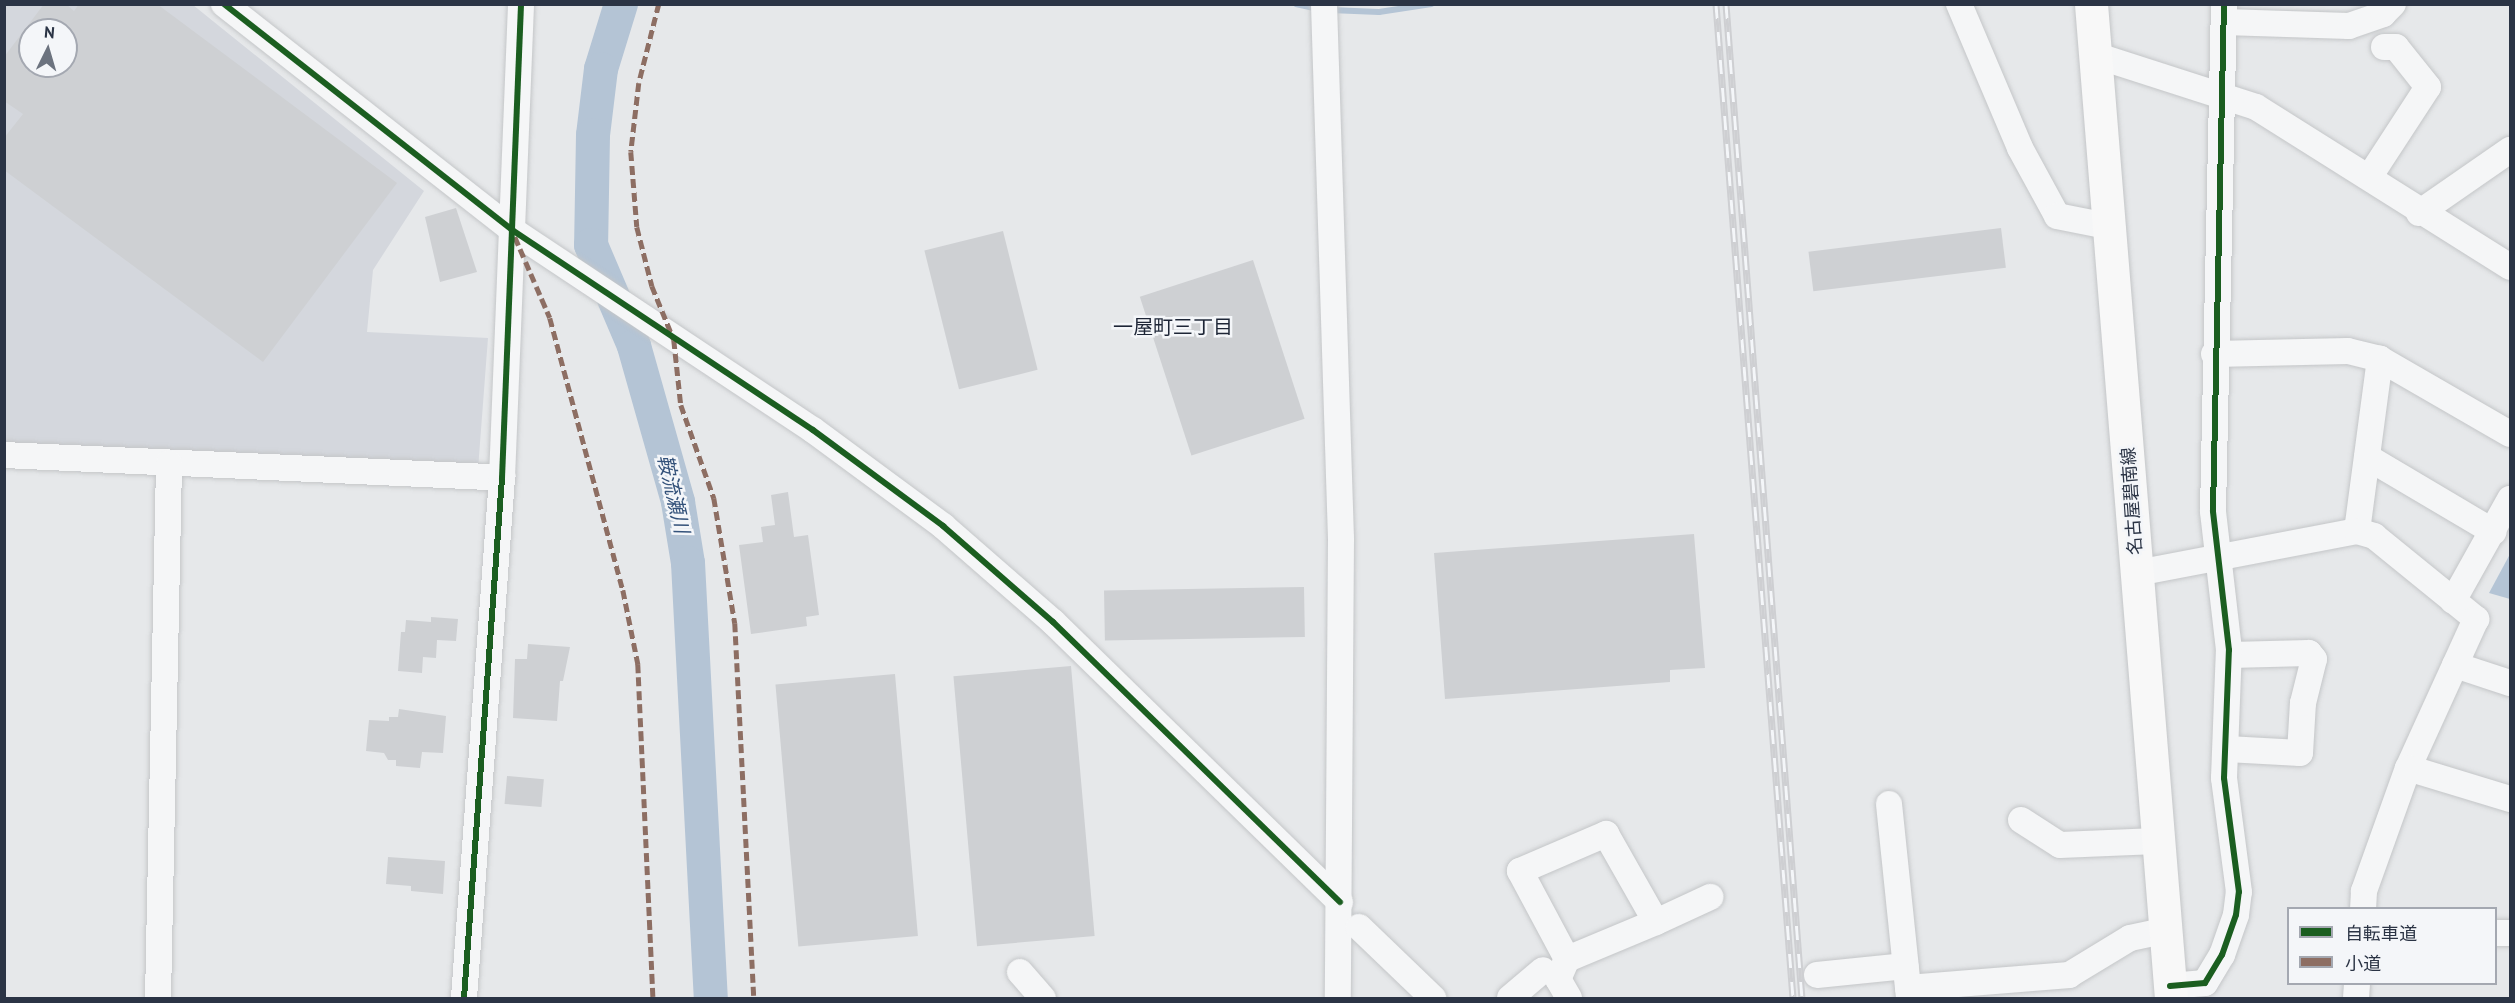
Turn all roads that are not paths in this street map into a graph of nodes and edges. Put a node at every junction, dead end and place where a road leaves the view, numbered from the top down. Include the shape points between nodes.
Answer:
1 (224, 4) edge
2 (522, 4) edge
3 (1959, 4) edge
4 (2091, 4) edge
5 (2393, 4) edge
6 (1324, 12) edge
7 (2224, 13) edge
8 (2384, 47) dead end
9 (2095, 55) junction
10 (2220, 94) junction
11 (2511, 150) edge
12 (2370, 177) junction
13 (2419, 213) junction
14 (2112, 227) junction
15 (512, 230) junction
16 (2511, 267) edge
17 (2214, 354) junction
18 (2379, 359) junction
19 (2511, 434) edge
20 (4, 455) edge
21 (2367, 457) junction
22 (169, 463) junction
23 (502, 478) junction
24 (2511, 499) edge
25 (2357, 531) junction
26 (2494, 532) junction
27 (2221, 556) junction
28 (2137, 573) junction
29 (2453, 601) junction
30 (2230, 655) junction
31 (2455, 665) junction
32 (2511, 683) edge
33 (2227, 749) junction
34 (2408, 768) junction
35 (2511, 799) edge
36 (1889, 804) dead end
37 (2021, 820) dead end
38 (2157, 841) junction
39 (1710, 897) dead end
40 (1340, 902) junction
41 (2363, 907) edge
42 (1656, 922) junction
43 (1359, 927) dead end
44 (2164, 931) junction
45 (1567, 959) junction
46 (1543, 970) dead end
47 (1020, 972) dead end
48 (1817, 975) dead end
49 (1908, 984) edge
50 (2170, 992) edge
51 (158, 999) edge
52 (464, 999) edge
53 (1043, 999) edge
54 (1338, 999) edge
55 (1433, 999) edge
56 (1510, 999) edge
57 (1569, 999) edge

1 - 15 street
2 - 15 street
3 - 14 street via 2020,148 2057,216
4 - 9 main road, 名古屋碧南線
5 - 7 street via 2383,14 2349,26
6 - 40 street via 1341,539
7 - 10 street
8 - 12 street via 2396,47 2428,87
9 - 10 street
9 - 14 main road, 名古屋碧南線
10 - 12 street via 2256,107
10 - 17 street
11 - 13 street
12 - 13 street
13 - 16 street
14 - 28 main road, 名古屋碧南線
15 - 23 street
15 - 40 street via 813,430 943,526 1062,630
17 - 18 street via 2348,351
17 - 27 street via 2213,511
18 - 19 street
18 - 21 street
20 - 22 street
21 - 25 street
21 - 26 street
22 - 23 street
22 - 51 street
23 - 52 street
24 - 26 street
25 - 27 street
25 - 29 street via 2374,536
26 - 29 street
27 - 28 street
27 - 30 street
28 - 38 main road, 名古屋碧南線
29 - 31 street via 2476,619
30 - 33 street
30 - 33 street via 2309,652 2314,659 2303,703 2300,753
31 - 32 street
31 - 34 street
33 - 50 street via 2224,778 2239,892 2236,915 2222,955 2205,983
34 - 35 street
34 - 41 street via 2364,891
36 - 49 street
37 - 38 street via 2060,845
38 - 44 main road, 名古屋碧南線
39 - 42 street
40 - 54 street
42 - 45 street
42 - 45 street via 1606,834 1520,872
43 - 55 street
44 - 49 street via 2130,938 2069,975
44 - 50 main road, 名古屋碧南線
45 - 57 street via 1558,979
46 - 56 street
47 - 53 street
48 - 49 street

